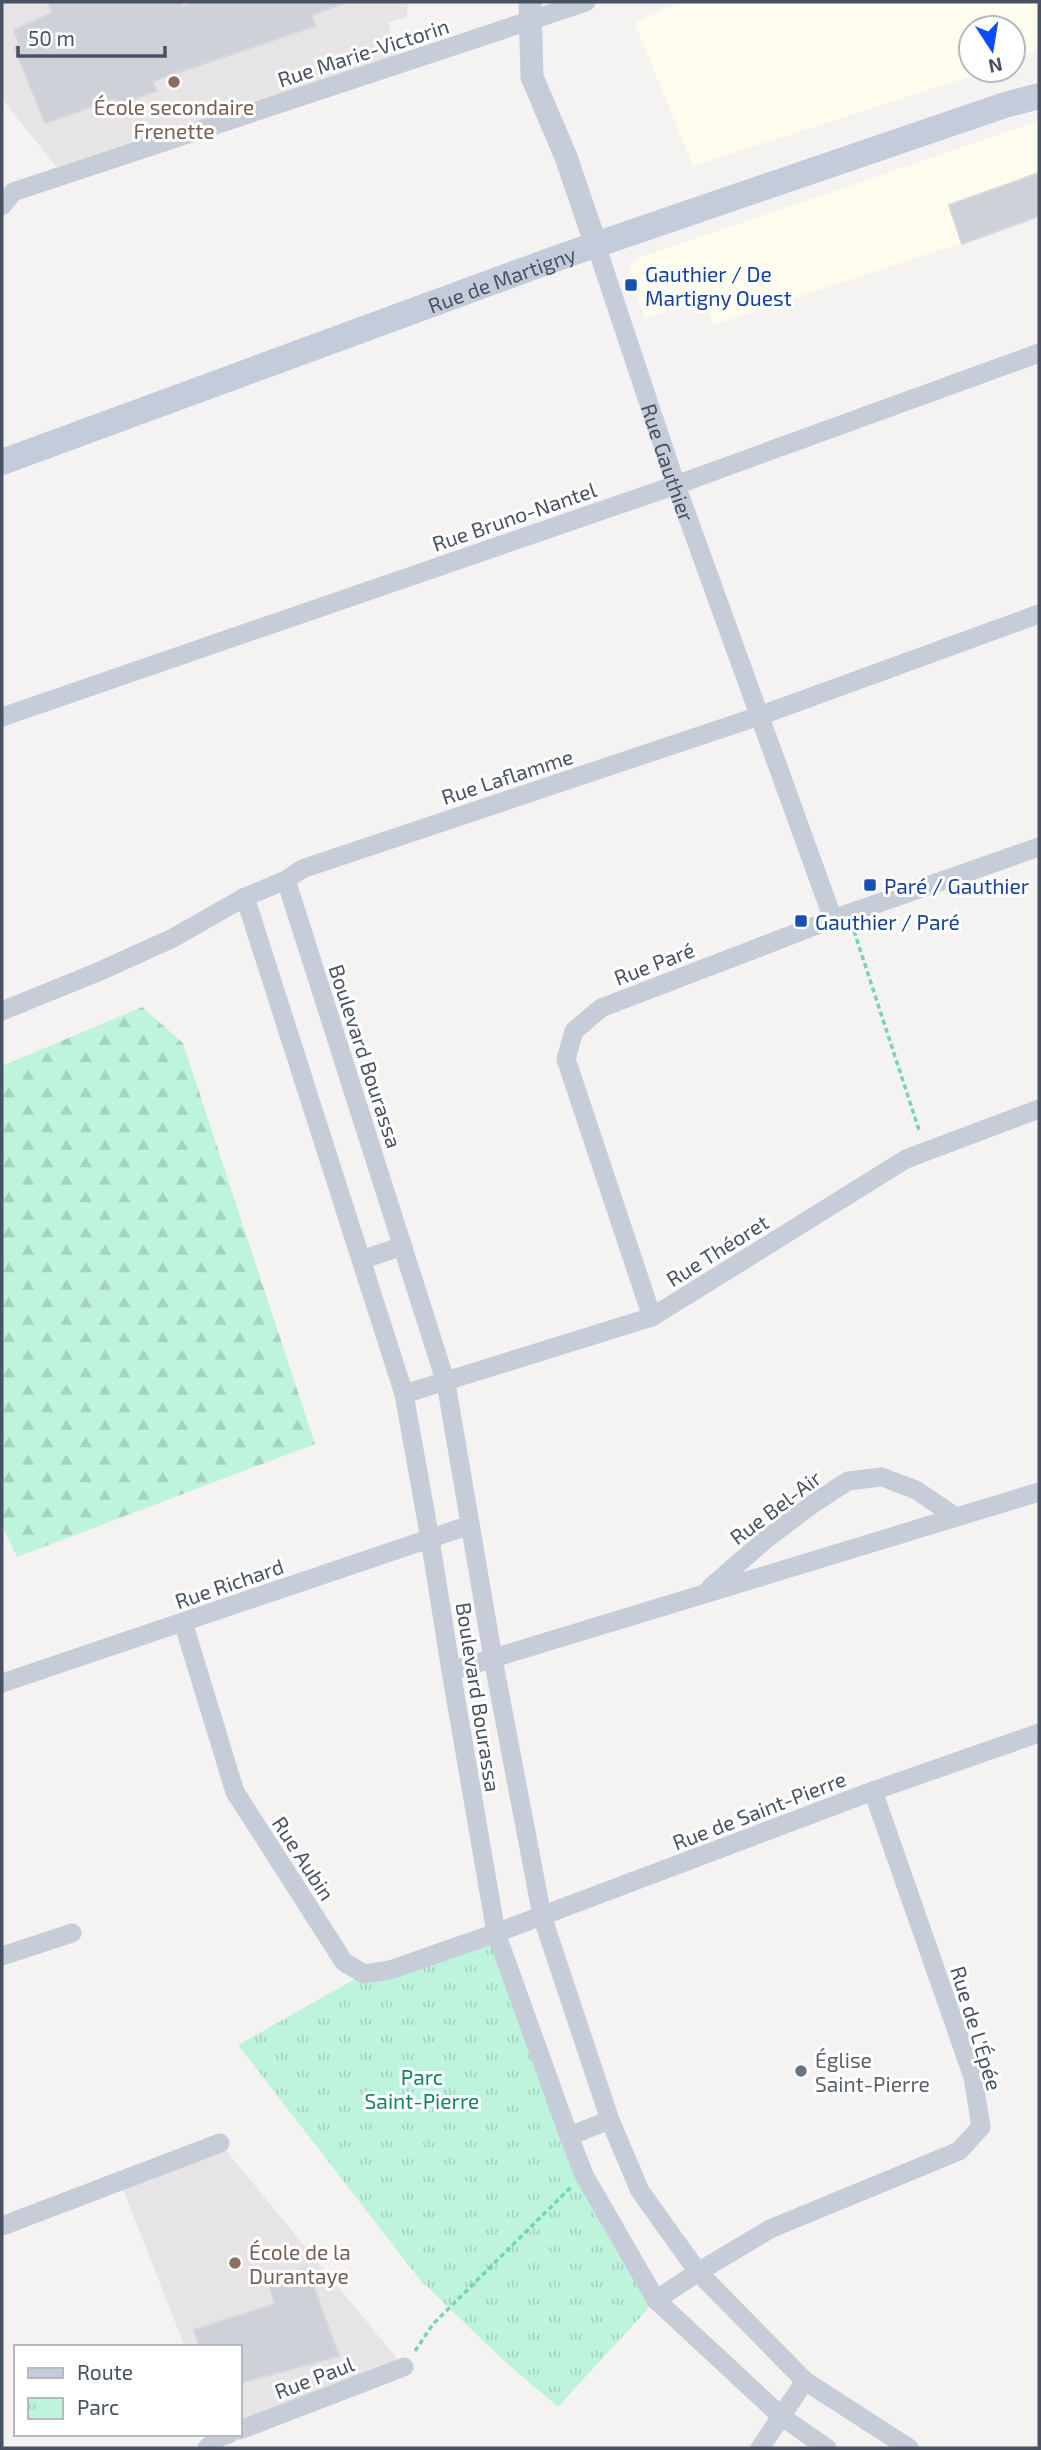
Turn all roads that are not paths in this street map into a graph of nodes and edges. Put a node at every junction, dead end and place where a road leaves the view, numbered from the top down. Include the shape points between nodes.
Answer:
1 (586, 2) edge
2 (530, 11) edge
3 (1039, 87) edge
4 (1039, 96) edge
5 (1005, 105) junction
6 (2, 206) edge
7 (596, 245) junction
8 (1039, 353) edge
9 (2, 462) edge
10 (676, 485) junction
11 (1039, 614) edge
12 (759, 716) junction
13 (2, 717) edge
14 (1039, 847) edge
15 (286, 880) junction
16 (245, 897) junction
17 (841, 917) junction
18 (2, 1011) edge
19 (1039, 1109) edge
20 (403, 1247) junction
21 (361, 1260) junction
22 (652, 1317) junction
23 (446, 1381) junction
24 (404, 1394) junction
25 (1039, 1492) edge
26 (956, 1517) junction
27 (470, 1525) junction
28 (430, 1539) junction
29 (705, 1592) junction
30 (183, 1622) junction
31 (493, 1658) junction
32 (451, 1671) junction
33 (2, 1683) edge
34 (1039, 1733) edge
35 (873, 1791) junction
36 (542, 1916) junction
37 (72, 1933) dead end
38 (496, 1933) junction
39 (2, 1956) edge
40 (610, 2120) junction
41 (569, 2136) junction
42 (219, 2143) dead end
43 (2, 2226) edge
44 (698, 2272) junction
45 (656, 2300) junction
46 (404, 2367) road end
47 (805, 2381) junction
48 (782, 2417) junction
49 (242, 2429) edge
50 (224, 2436) edge
51 (207, 2448) edge
52 (760, 2448) edge
53 (827, 2448) edge
54 (909, 2448) edge

1 - 2 street, Rue Marie-Victorin
2 - 6 street, Rue Marie-Victorin via 13,192
2 - 7 street, Rue Gauthier via 532,77
3 - 5 main road, Rue de Martigny
4 - 5 main road, Rue de Martigny
5 - 7 main road, Rue de Martigny
7 - 9 main road, Rue de Martigny
7 - 10 street, Rue Gauthier
8 - 10 street, Rue Bruno-Nantel
10 - 12 street, Rue Gauthier
10 - 13 street, Rue Bruno-Nantel
11 - 12 street, Rue Laflamme
12 - 15 street, Rue Laflamme via 359,849 302,869
12 - 17 street, Rue Gauthier
14 - 17 street, Rue Paré
15 - 16 street, Rue Laflamme
15 - 20 street, Boulevard Bourassa
16 - 18 street, Rue Laflamme via 173,938
16 - 21 street, Boulevard Bourassa
17 - 22 street, Rue Paré via 601,1008 574,1031 566,1059
19 - 22 street, Rue Théoret via 906,1159
20 - 21 street
20 - 23 street, Boulevard Bourassa
21 - 24 street, Boulevard Bourassa
22 - 23 street, Rue Théoret
23 - 24 street, Rue Théoret
23 - 27 street, Boulevard Bourassa
24 - 28 street, Boulevard Bourassa
25 - 26 street, Rue Bel-Air
26 - 29 street, Rue Bel-Air
26 - 29 street, Rue Bel-Air via 916,1490 882,1478 848,1481 765,1540
27 - 28 street, Rue Richard
27 - 31 street, Boulevard Bourassa
28 - 30 street, Rue Richard
28 - 32 street, Boulevard Bourassa
29 - 31 street, Rue Bel-Air
30 - 33 street, Rue Richard
30 - 38 street, Rue Aubin via 235,1792 344,1962 364,1975
31 - 32 street, Rue Bel-Air
31 - 36 street, Boulevard Bourassa
32 - 38 street, Boulevard Bourassa
34 - 35 street, Rue de Saint-Pierre
35 - 36 street, Rue de Saint-Pierre
35 - 44 street, Rue de L'Épée via 973,2077 981,2127 959,2151 770,2229
36 - 38 street, Rue de Saint-Pierre
36 - 40 street, Boulevard Bourassa
37 - 39 street
38 - 41 street, Boulevard Bourassa
40 - 41 street
40 - 44 street, Boulevard Bourassa via 640,2191
41 - 45 street, Boulevard Bourassa via 584,2175
42 - 43 street
44 - 45 street, Rue de L'Épée
44 - 47 street, Boulevard Bourassa
45 - 48 street, Boulevard Bourassa
46 - 49 street, Rue Paul
47 - 48 street
47 - 54 street, Boulevard Bourassa
48 - 52 street
48 - 53 street, Boulevard Bourassa
50 - 51 street

